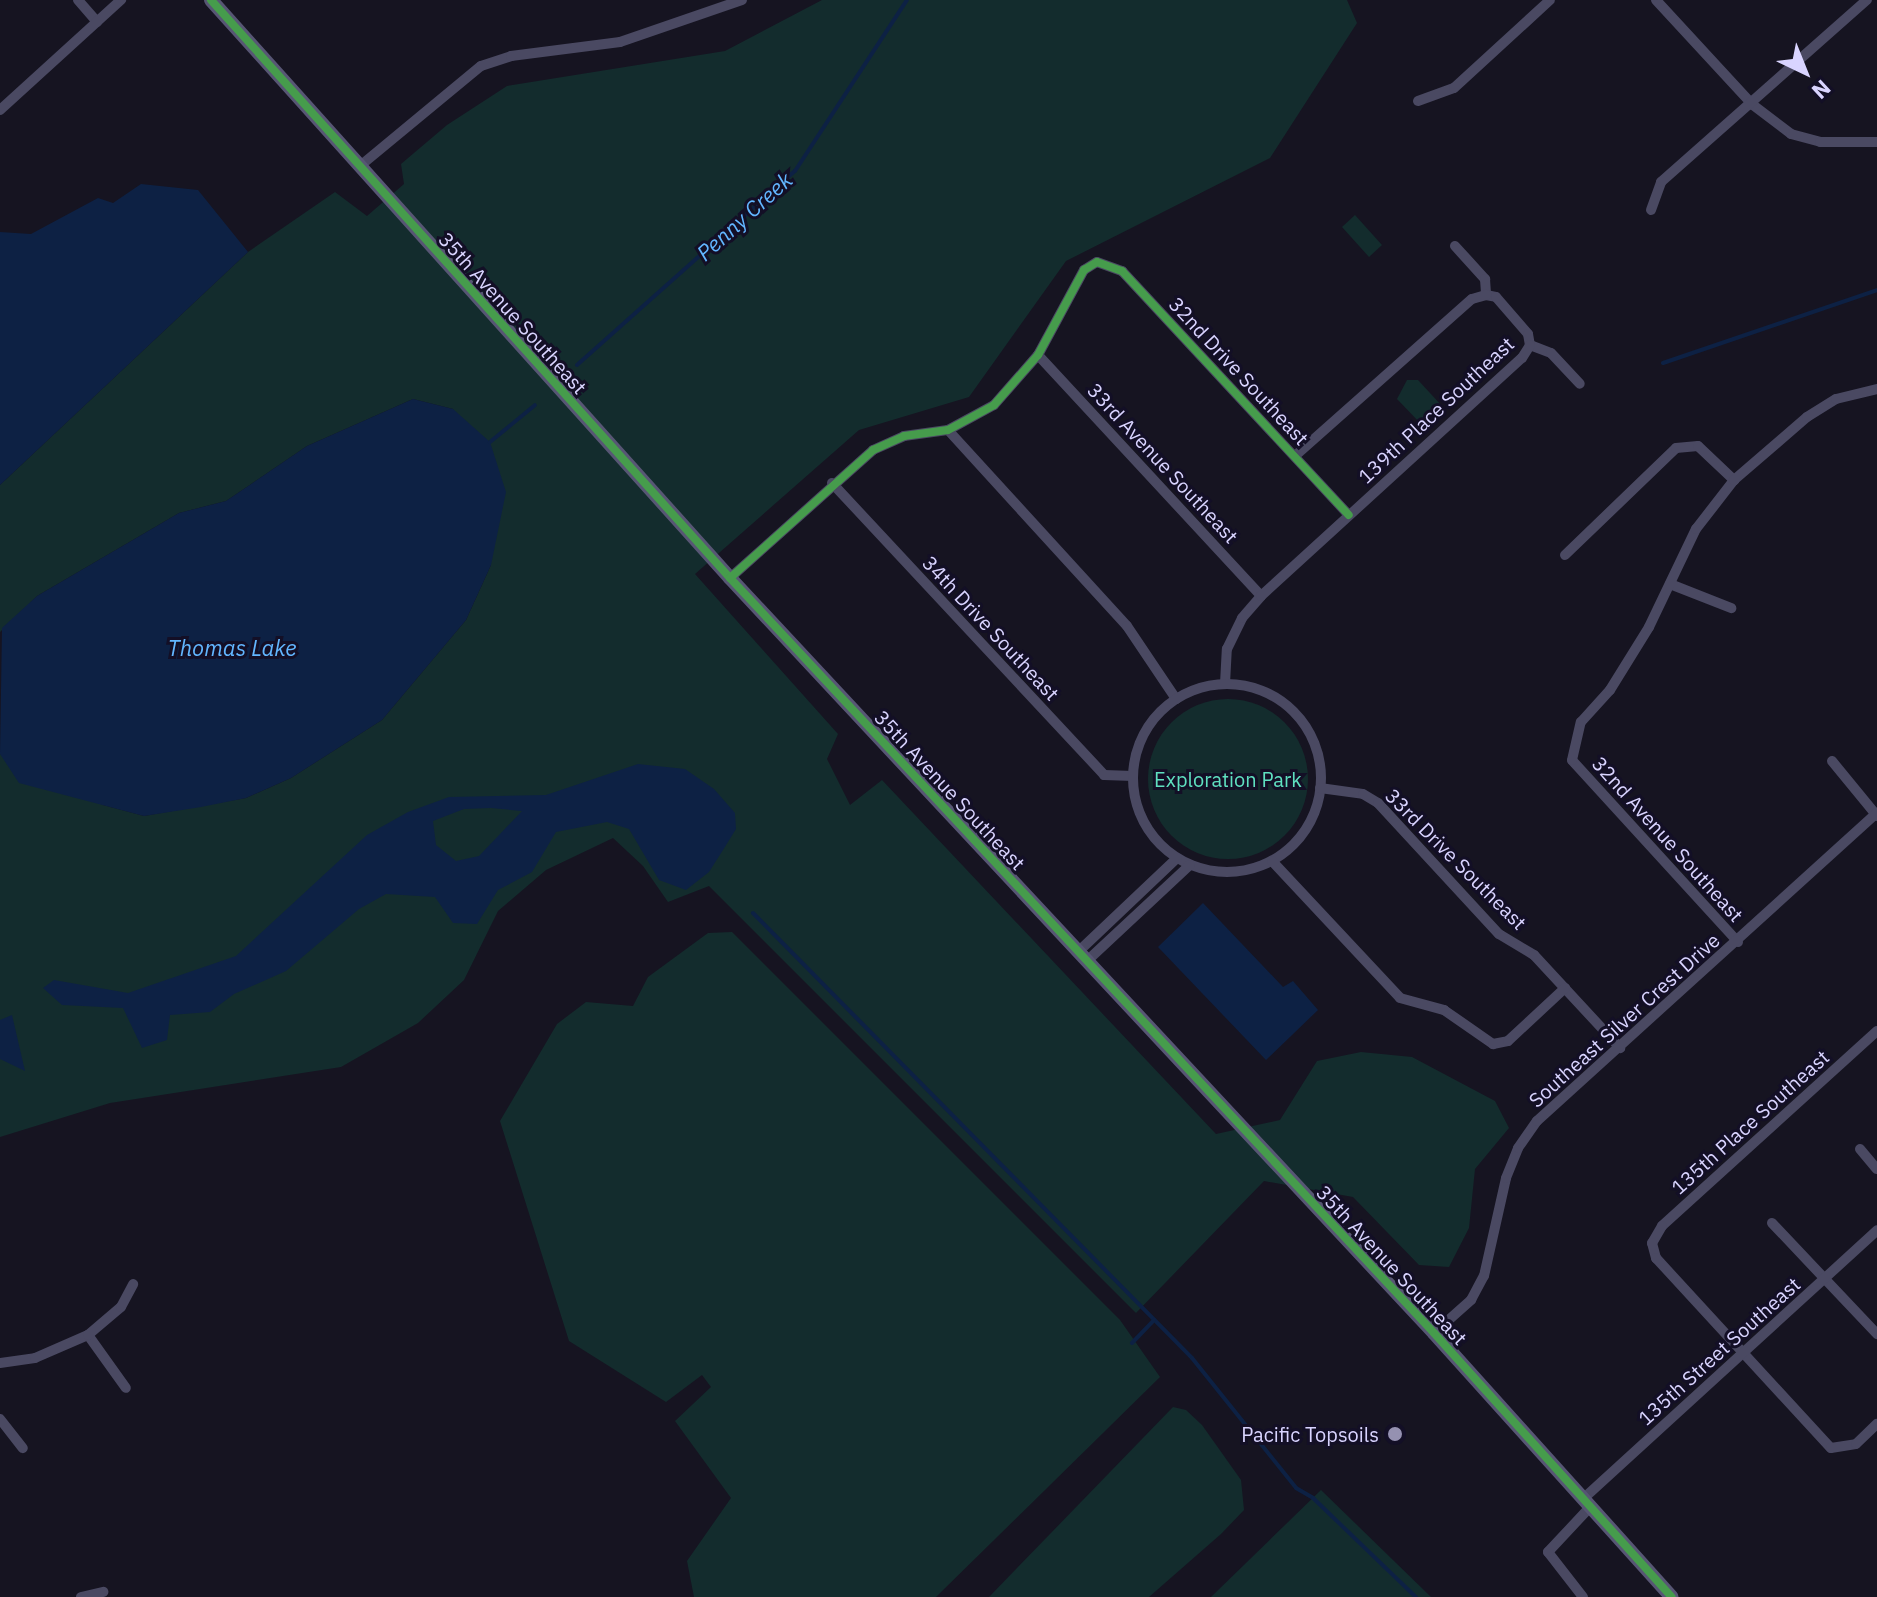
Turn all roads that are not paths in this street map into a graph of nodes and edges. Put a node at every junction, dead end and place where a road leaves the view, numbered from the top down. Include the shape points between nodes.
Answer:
1 (78, 0) edge
2 (121, 0) edge
3 (211, 0) edge
4 (742, 0) edge
5 (1550, 0) edge
6 (1656, 0) edge
7 (1867, 0) edge
8 (97, 22) junction
9 (1418, 101) dead end
10 (1753, 105) junction
11 (0, 110) edge
12 (1877, 142) edge
13 (360, 166) junction
14 (1651, 210) dead end
15 (1455, 246) dead end
16 (1486, 295) junction
17 (1530, 345) junction
18 (1038, 355) junction
19 (1580, 384) dead end
20 (1877, 389) edge
21 (948, 430) junction
22 (1296, 455) junction
23 (1734, 480) junction
24 (832, 483) junction
25 (1349, 515) junction
26 (1565, 555) dead end
27 (730, 578) junction
28 (1670, 584) junction
29 (1261, 596) junction
30 (1731, 608) dead end
31 (1225, 684) junction
32 (1176, 699) junction
33 (1832, 761) dead end
34 (1133, 776) junction
35 (1320, 788) junction
36 (1877, 815) edge
37 (1177, 858) junction
38 (1272, 861) junction
39 (1190, 865) junction
40 (1738, 942) junction
41 (1084, 955) junction
42 (1565, 988) junction
43 (1877, 1031) edge
44 (1620, 1048) junction
45 (1860, 1149) dead end
46 (1877, 1169) edge
47 (1772, 1223) dead end
48 (1877, 1230) edge
49 (1826, 1279) junction
50 (133, 1284) dead end
51 (1434, 1333) junction
52 (1877, 1334) edge
53 (88, 1335) junction
54 (1742, 1353) junction
55 (0, 1363) edge
56 (126, 1388) dead end
57 (0, 1419) edge
58 (1877, 1424) edge
59 (23, 1448) dead end
60 (1588, 1502) junction
61 (103, 1592) dead end
62 (81, 1597) edge
63 (1583, 1597) edge
64 (1672, 1597) edge

1 - 8 street
2 - 8 street
3 - 13 street, 35th Avenue Southeast
4 - 13 street via 620,42 511,56 481,66
5 - 9 street via 1454,88
6 - 10 street
7 - 10 street
8 - 11 street
10 - 12 street via 1791,134 1820,142
10 - 14 street via 1661,182
13 - 27 street, 35th Avenue Southeast
15 - 16 street via 1485,279
16 - 17 street via 1496,297 1528,334
16 - 22 street via 1472,299
17 - 19 street via 1551,353
17 - 25 street, 139th Place Southeast
18 - 21 street via 994,405
18 - 22 street, 32nd Drive Southeast via 1084,270 1097,262 1122,271
18 - 29 street, 33rd Avenue Southeast
20 - 23 street via 1836,399 1807,417
21 - 24 street via 904,436 873,450
21 - 32 street via 1127,626
22 - 25 street, 32nd Drive Southeast
23 - 26 street via 1698,446 1676,448
23 - 28 street via 1696,529
24 - 27 street
24 - 34 street, 34th Drive Southeast via 1104,775
25 - 29 street, 139th Place Southeast
27 - 41 street, 35th Avenue Southeast
28 - 30 street
28 - 40 street, 32nd Avenue Southeast via 1610,690 1581,722 1572,760
29 - 31 street, 139th Place Southeast via 1242,618 1227,649
31 - 32 street
31 - 35 street via 1276,698 1297,715 1320,762
32 - 34 street via 1149,724
33 - 36 street
34 - 37 street via 1142,817 1153,837
35 - 38 street via 1312,817 1295,842
35 - 42 street, 33rd Drive Southeast via 1363,794 1378,803 1499,934 1534,955
36 - 40 street, Southeast Silver Crest Drive
37 - 39 street
37 - 41 street
38 - 39 street via 1231,872
38 - 42 street via 1400,998 1444,1010 1493,1044 1508,1041
39 - 41 street
40 - 44 street, Southeast Silver Crest Drive
41 - 51 street, 35th Avenue Southeast
42 - 44 street, 33rd Drive Southeast
43 - 54 street, 135th Place Southeast via 1662,1226 1652,1243 1656,1258
44 - 51 street, Southeast Silver Crest Drive via 1537,1121 1518,1148 1484,1276 1471,1300
45 - 46 street
47 - 49 street
48 - 49 street, 135th Street Southeast
49 - 52 street
49 - 54 street, 135th Street Southeast
50 - 53 street via 121,1307
51 - 60 street, 35th Avenue Southeast
53 - 55 street via 35,1358
53 - 56 street
54 - 58 street via 1831,1448 1856,1444
54 - 60 street, 135th Street Southeast
57 - 59 street
60 - 63 street, 135th Street Southeast via 1551,1544 1549,1560
60 - 64 street, 35th Avenue Southeast
61 - 62 street

